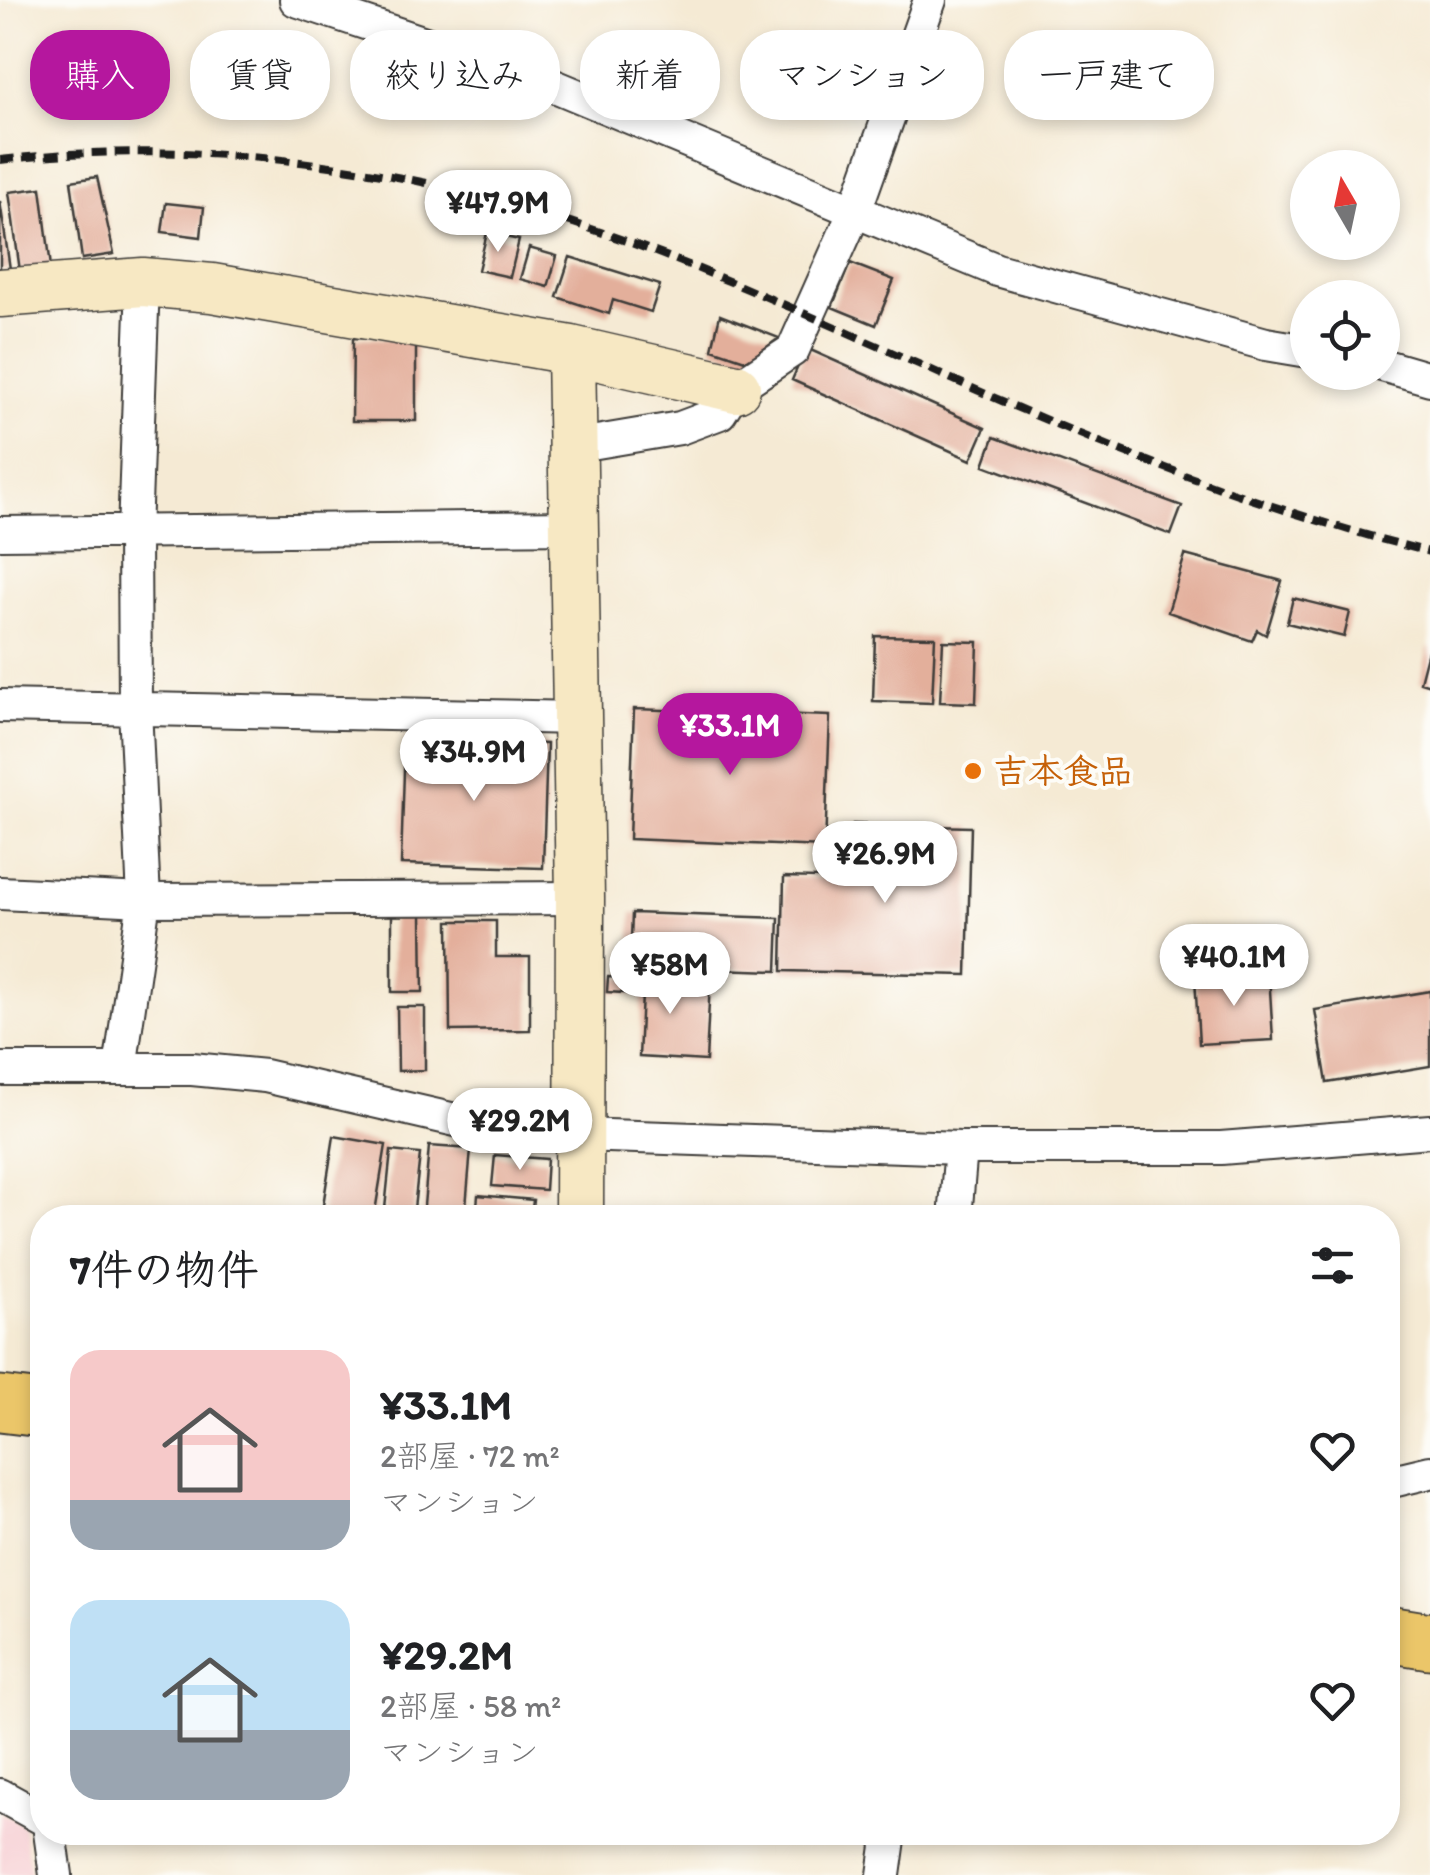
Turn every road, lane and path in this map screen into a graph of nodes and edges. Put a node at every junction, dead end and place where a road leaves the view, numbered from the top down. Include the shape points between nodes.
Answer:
1 (296, 0) edge
2 (930, 0) edge
3 (855, 211) junction
4 (143, 282) junction
5 (0, 294) edge
6 (1290, 348) edge
7 (571, 350) junction
8 (1400, 370) edge
9 (1430, 379) edge
10 (736, 388) junction
11 (574, 446) junction
12 (576, 527) junction
13 (0, 533) edge
14 (134, 533) junction
15 (0, 706) edge
16 (135, 708) junction
17 (577, 718) junction
18 (0, 893) edge
19 (580, 898) junction
20 (144, 900) junction
21 (120, 1069) junction
22 (0, 1070) edge
23 (1430, 1130) edge
24 (579, 1135) junction
25 (961, 1148) junction
26 (579, 1205) edge
27 (956, 1205) edge
28 (0, 1404) edge
29 (30, 1408) edge
30 (1430, 1472) edge
31 (1400, 1479) edge
32 (1400, 1636) edge
33 (1430, 1641) edge
34 (0, 1795) edge
35 (30, 1811) edge
36 (52, 1845) edge
37 (888, 1845) edge
38 (56, 1875) edge
39 (884, 1875) edge

1 - 3 street via 557,86
2 - 3 street
3 - 6 street via 997,270
3 - 10 street via 793,350
4 - 5 street
4 - 7 street
4 - 14 street
7 - 10 street
7 - 11 street
8 - 9 street
10 - 11 street via 720,413 680,428
11 - 12 street
12 - 14 street
12 - 17 street
13 - 14 street
14 - 16 street
15 - 16 street
16 - 17 street
16 - 20 street
17 - 19 street
18 - 20 street
19 - 20 street
19 - 24 street
20 - 21 street
21 - 22 street
21 - 24 street via 265,1076 490,1128
23 - 25 street via 1222,1148
24 - 25 street
24 - 26 street
25 - 27 street
28 - 29 highway
30 - 31 street
32 - 33 highway
34 - 35 street
36 - 38 street
37 - 39 street

